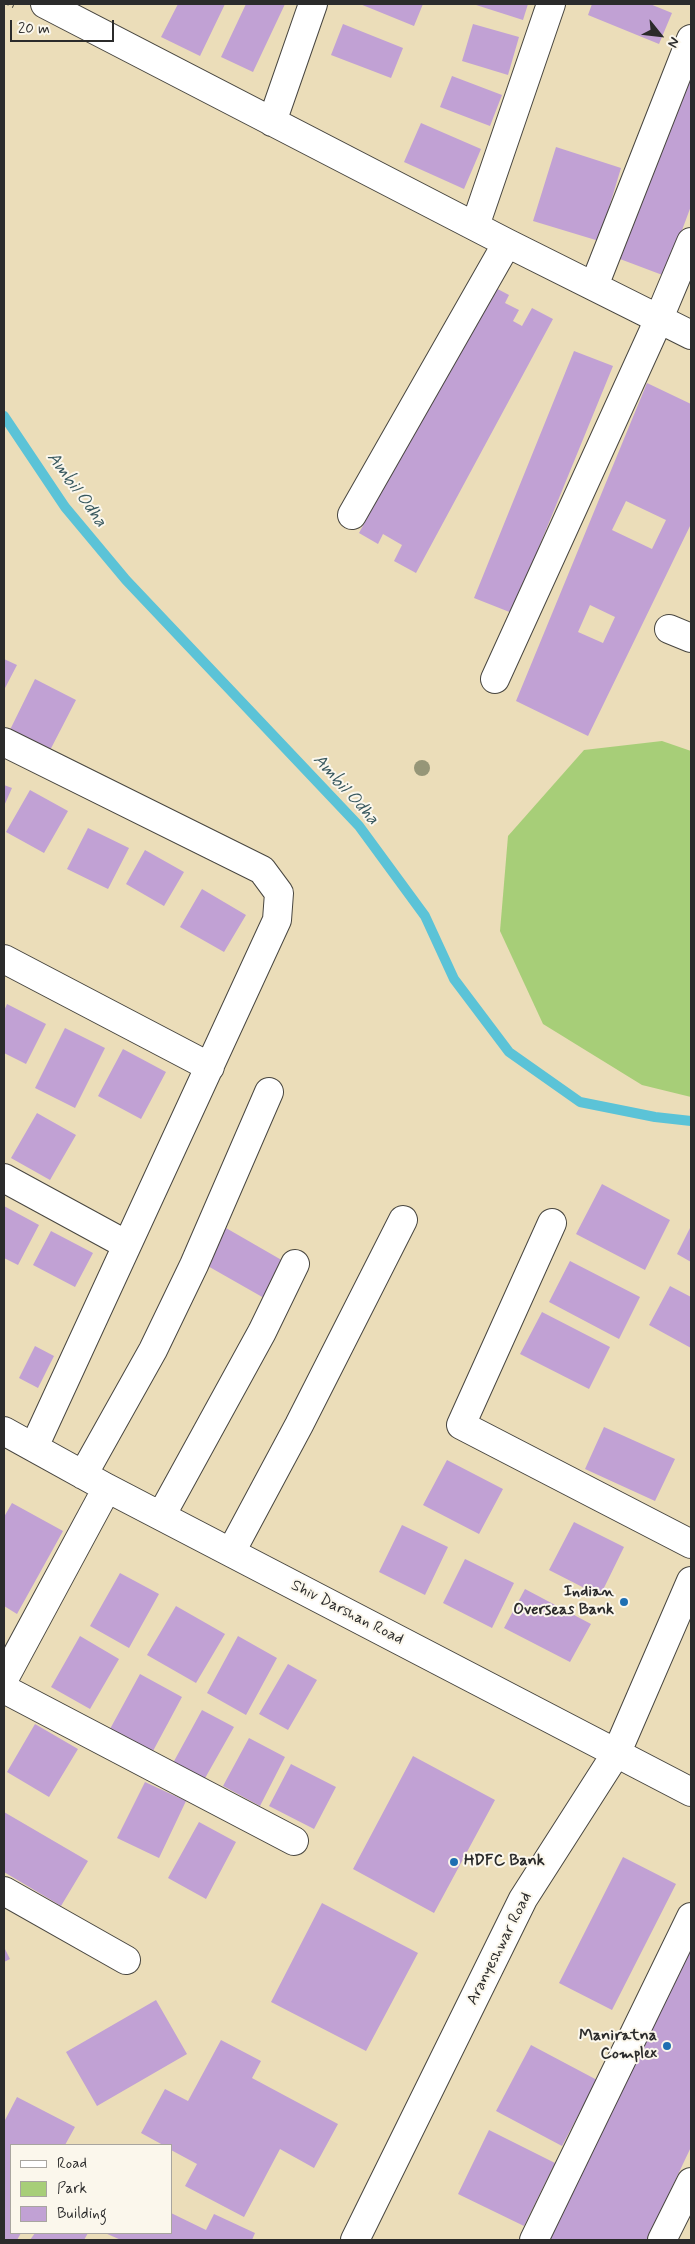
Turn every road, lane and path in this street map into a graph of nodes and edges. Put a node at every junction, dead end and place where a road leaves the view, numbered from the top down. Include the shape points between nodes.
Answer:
1 (45, 4) edge
2 (313, 4) edge
3 (551, 4) edge
4 (691, 39) edge
5 (272, 122) junction
6 (475, 226) junction
7 (691, 242) edge
8 (507, 243) junction
9 (594, 286) junction
10 (658, 319) junction
11 (691, 335) edge
12 (352, 514) dead end
13 (495, 679) dead end
14 (4, 742) edge
15 (4, 959) edge
16 (210, 1067) junction
17 (269, 1092) dead end
18 (4, 1178) edge
19 (403, 1220) dead end
20 (552, 1224) dead end
21 (127, 1245) junction
22 (295, 1264) dead end
23 (4, 1430) edge
24 (34, 1447) junction
25 (83, 1475) junction
26 (107, 1488) junction
27 (161, 1516) junction
28 (691, 1544) edge
29 (230, 1552) junction
30 (691, 1581) edge
31 (4, 1679) edge
32 (4, 1689) edge
33 (617, 1752) junction
34 (691, 1792) edge
35 (294, 1841) dead end
36 (4, 1892) edge
37 (691, 1917) edge
38 (126, 1960) dead end
39 (691, 2182) edge
40 (355, 2240) edge
41 (534, 2240) edge
42 (662, 2240) edge

1 - 5 street
2 - 5 street
3 - 6 street
4 - 9 street
5 - 6 street
6 - 8 street
7 - 10 street
8 - 9 street
8 - 12 street
9 - 10 street
10 - 11 street
10 - 13 street
14 - 16 street via 262,870 279,893 277,920
15 - 16 street
16 - 21 street
17 - 25 street via 194,1265 153,1350
18 - 21 street
19 - 29 street
20 - 28 street via 461,1425
21 - 24 street
22 - 27 street via 258,1340
23 - 24 street, Shiv Darshan Road
24 - 25 street, Shiv Darshan Road
25 - 26 street, Shiv Darshan Road
26 - 27 street, Shiv Darshan Road
26 - 31 street
27 - 29 street, Shiv Darshan Road
29 - 33 street, Shiv Darshan Road
30 - 33 street, Aranyeshwar Road
32 - 35 street
33 - 34 street, Shiv Darshan Road
33 - 40 street, Aranyeshwar Road via 523,1899
36 - 38 street
37 - 41 street
39 - 42 street

